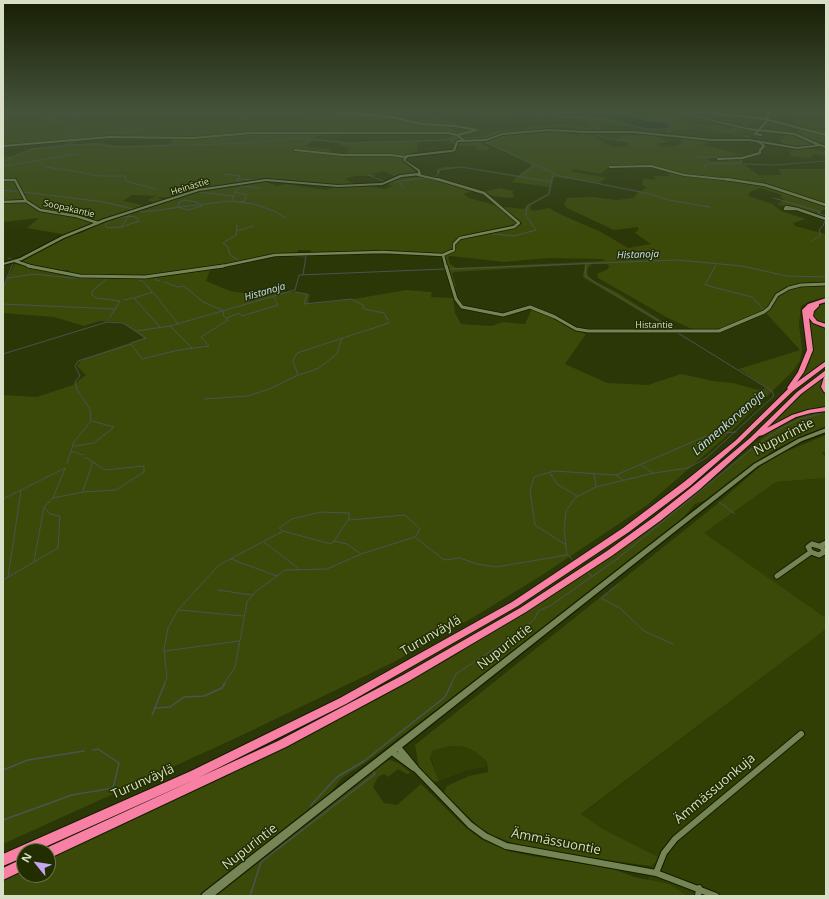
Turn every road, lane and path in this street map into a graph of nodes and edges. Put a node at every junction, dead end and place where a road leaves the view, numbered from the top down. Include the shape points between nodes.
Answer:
1 (313, 152) edge
2 (440, 152) edge
3 (760, 152) edge
4 (405, 157) junction
5 (718, 159) dead end
6 (610, 167) dead end
7 (418, 175) junction
8 (3, 180) edge
9 (26, 201) junction
10 (3, 202) edge
11 (826, 205) edge
12 (797, 209) dead end
13 (826, 219) edge
14 (98, 223) junction
15 (443, 255) junction
16 (15, 261) junction
17 (3, 264) edge
18 (826, 284) edge
19 (826, 301) edge
20 (826, 326) edge
21 (826, 363) edge
22 (826, 372) edge
23 (826, 378) edge
24 (826, 391) edge
25 (788, 393) junction
26 (826, 409) edge
27 (826, 430) edge
28 (752, 439) junction
29 (826, 543) edge
30 (820, 546) junction
31 (811, 552) junction
32 (824, 555) edge
33 (777, 576) dead end
34 (801, 734) dead end
35 (397, 746) junction
36 (391, 751) junction
37 (416, 769) junction
38 (56, 849) edge
39 (3, 860) edge
40 (16, 868) edge
41 (656, 873) junction
42 (3, 874) edge
43 (699, 888) junction
44 (206, 896) edge
45 (698, 896) edge
46 (716, 896) edge

1 - 4 street
2 - 4 street
3 - 5 street via 742,158
4 - 7 street via 405,160 420,172
6 - 11 street via 651,166 684,175 765,185
7 - 14 street, Heinästie via 401,176 384,184 364,186 266,180 219,186
7 - 15 street via 484,193 519,223 514,227 460,238 454,244 455,249
8 - 9 street via 15,180
9 - 10 street
9 - 14 street, Soopakantie via 40,210 76,216
12 - 13 street
14 - 16 street, Heinästie
15 - 16 street via 383,252 275,255 205,269 138,277 80,276
15 - 18 street, Histantie via 459,305 503,315 528,307 588,332 723,330 764,312 777,295 789,288
16 - 17 street, Heinästie
19 - 20 highway via 814,307 810,316
19 - 25 highway via 810,305 805,310 810,350 801,372
21 - 25 highway, Turunväylä
22 - 28 highway, Turunväylä via 799,393
23 - 24 highway
25 - 39 highway, Turunväylä via 737,442 682,488 602,547 508,608 399,671 297,724 188,777
26 - 28 highway via 794,416
27 - 35 main road, Nupurintie via 800,440 756,465
28 - 38 highway, Turunväylä via 696,488 628,540 557,588 455,650 282,744
29 - 30 street
30 - 31 street via 810,545 808,549
30 - 32 street
31 - 32 street
31 - 33 street
34 - 41 street, Ämmässuonkuja via 675,839 664,853
35 - 36 main road, Nupurintie
35 - 37 street, Ämmässuontie
36 - 37 street, Ämmässuontie
36 - 44 main road, Nupurintie
37 - 41 street, Ämmässuontie via 470,825 506,846
40 - 42 highway
41 - 43 street, Ämmässuontie
43 - 45 street
43 - 46 street, Ämmässuontie

